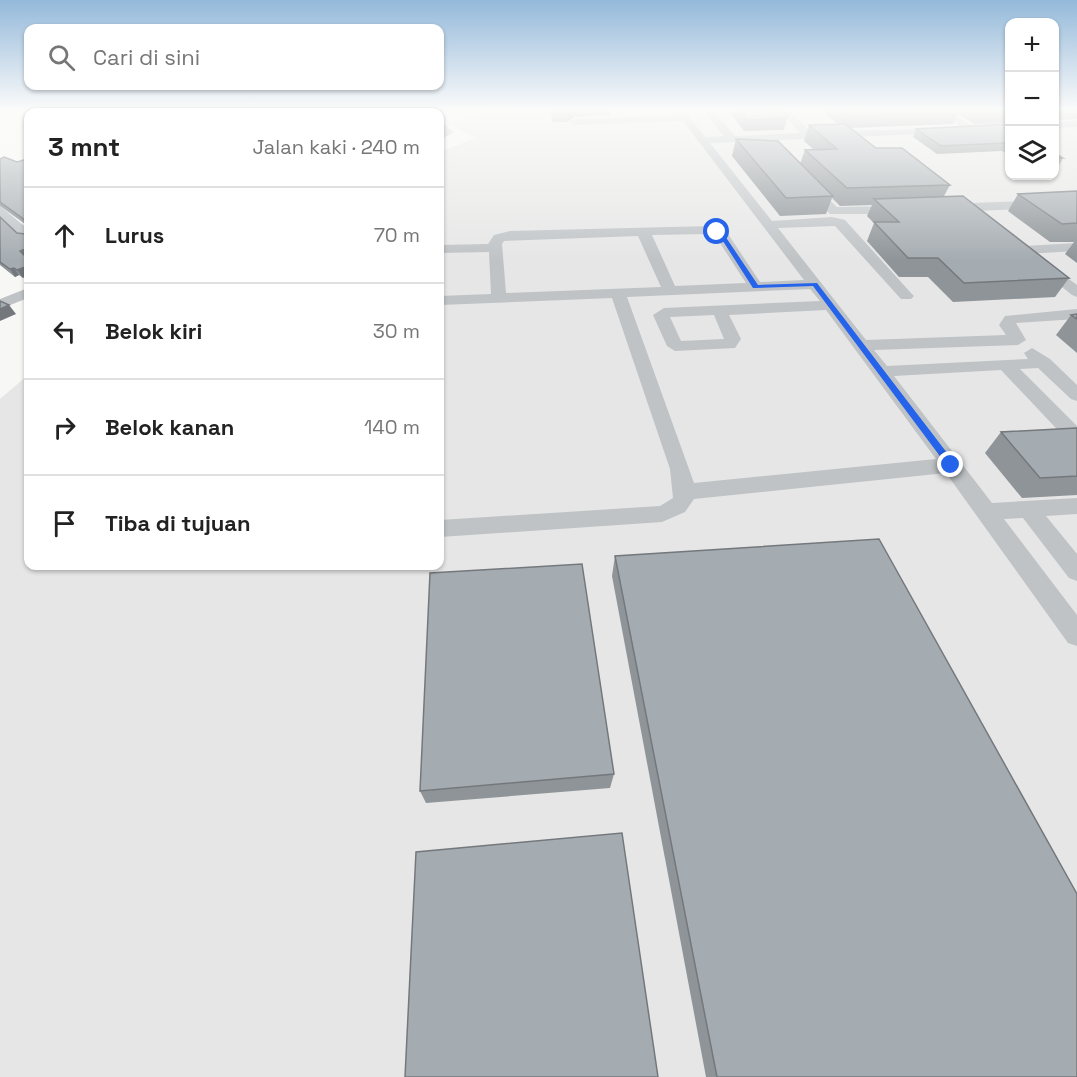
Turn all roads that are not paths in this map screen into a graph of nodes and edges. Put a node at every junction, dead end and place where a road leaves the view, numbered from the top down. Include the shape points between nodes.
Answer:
1 (720, 160) edge
2 (801, 178) edge
3 (954, 196) edge
4 (1077, 203) edge
5 (969, 208) junction
6 (934, 209) edge
7 (0, 210) edge
8 (911, 210) edge
9 (987, 222) edge
10 (770, 225) junction
11 (24, 231) edge
12 (643, 231) junction
13 (1077, 247) edge
14 (495, 248) junction
15 (444, 249) edge
16 (815, 284) junction
17 (756, 287) junction
18 (670, 291) junction
19 (1077, 292) edge
20 (618, 293) junction
21 (24, 294) edge
22 (906, 296) dead end
23 (499, 298) junction
24 (444, 301) edge
25 (0, 304) edge
26 (831, 305) junction
27 (720, 311) junction
28 (691, 312) junction
29 (1077, 314) edge
30 (1018, 340) junction
31 (862, 345) junction
32 (707, 346) junction
33 (1044, 363) junction
34 (1006, 365) junction
35 (882, 371) junction
36 (1077, 395) edge
37 (1077, 438) edge
38 (951, 465) junction
39 (686, 492) junction
40 (1077, 506) edge
41 (1028, 509) junction
42 (986, 512) junction
43 (444, 529) edge
44 (1077, 571) edge
45 (1077, 635) edge

1 - 10 street
2 - 8 street via 834,211
3 - 5 street
4 - 5 street
5 - 6 street
5 - 9 street
7 - 11 street
10 - 16 street
10 - 22 street via 840,223
12 - 14 street via 510,235 499,238
12 - 17 street via 717,232
12 - 18 street
13 - 19 street via 1019,246
14 - 15 street
14 - 23 street
16 - 17 street
16 - 26 street
17 - 18 street
18 - 20 street
20 - 23 street
20 - 39 street
21 - 25 street
23 - 24 street
26 - 27 street
26 - 31 street
27 - 28 street
27 - 32 street via 732,342
28 - 32 street
28 - 32 street via 662,314 673,345
29 - 30 street via 1011,319 1007,325
30 - 31 street
30 - 33 street
31 - 35 street
33 - 34 street
33 - 36 street
34 - 35 street
34 - 37 street
35 - 38 street
38 - 39 street
38 - 42 street
39 - 43 street via 683,503 662,514
40 - 41 street
41 - 42 street
41 - 44 street
42 - 45 street

